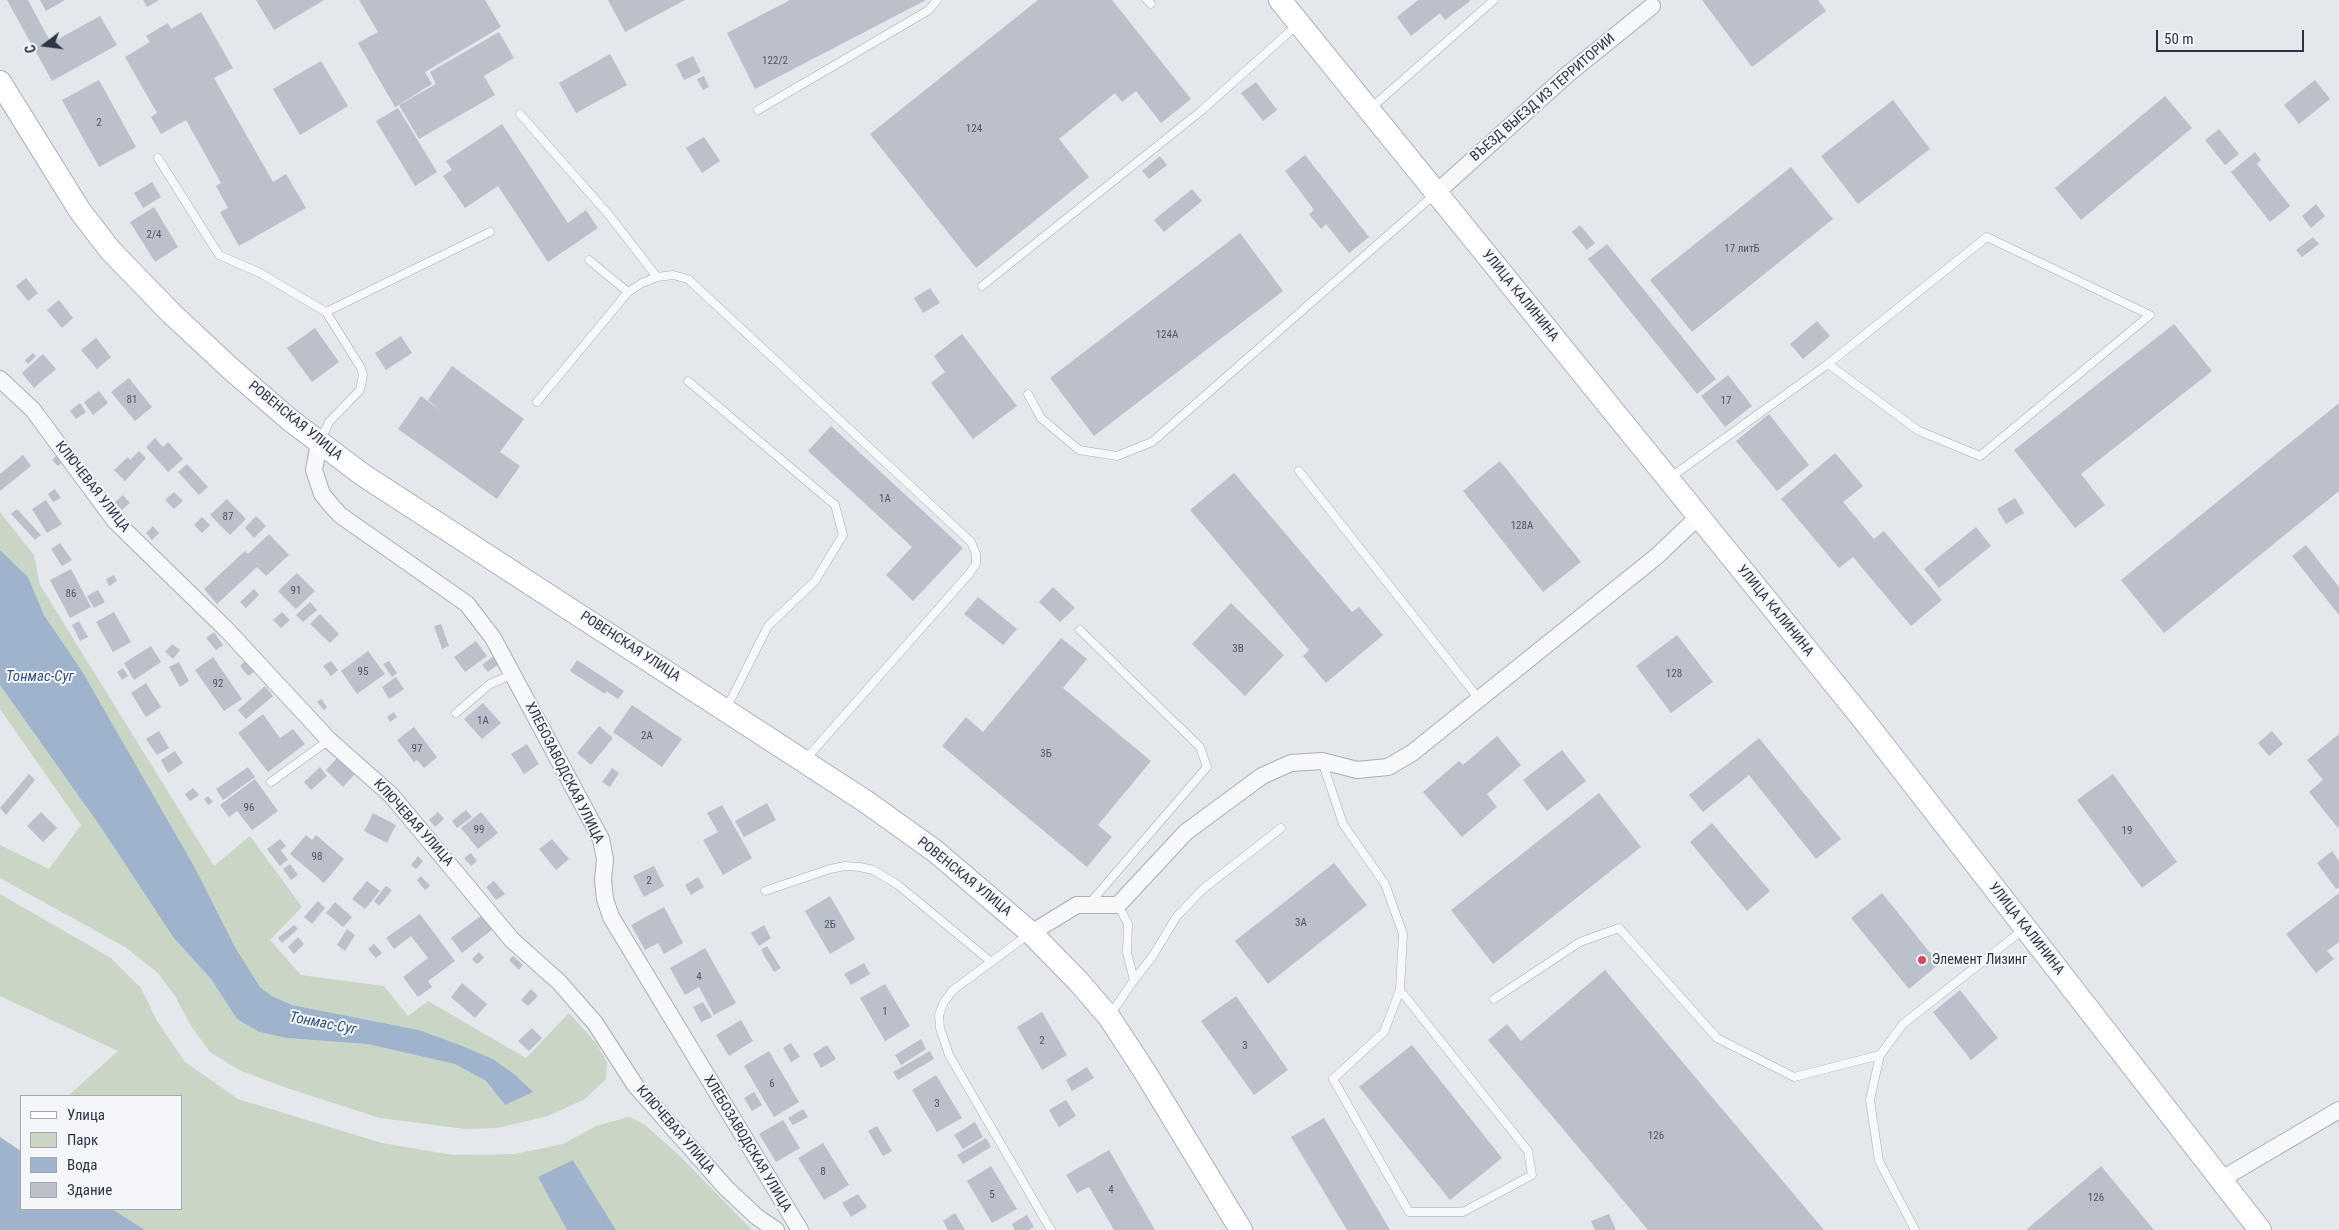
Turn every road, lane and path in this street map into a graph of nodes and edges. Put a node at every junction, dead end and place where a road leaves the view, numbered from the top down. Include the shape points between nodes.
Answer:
1 (936, 0) edge
2 (1280, 0) edge
3 (1494, 0) edge
4 (1652, 6) dead end
5 (1298, 23) junction
6 (0, 82) edge
7 (1369, 109) junction
8 (758, 110) dead end
9 (520, 114) dead end
10 (158, 158) dead end
11 (1436, 193) junction
12 (490, 232) dead end
13 (589, 260) dead end
14 (657, 277) junction
15 (982, 286) dead end
16 (628, 292) junction
17 (326, 312) junction
18 (1828, 364) junction
19 (0, 380) edge
20 (688, 381) dead end
21 (1028, 394) dead end
22 (536, 402) dead end
23 (319, 443) junction
24 (1299, 471) dead end
25 (1669, 478) junction
26 (1699, 516) junction
27 (1080, 630) dead end
28 (513, 674) junction
29 (1480, 699) junction
30 (726, 709) junction
31 (456, 713) dead end
32 (329, 740) junction
33 (805, 760) junction
34 (1322, 762) junction
35 (271, 782) dead end
36 (1281, 828) dead end
37 (765, 892) dead end
38 (1089, 905) junction
39 (1118, 905) junction
40 (2026, 928) junction
41 (1031, 933) junction
42 (990, 962) junction
43 (1134, 980) junction
44 (1400, 990) junction
45 (1494, 999) dead end
46 (1109, 1017) junction
47 (1880, 1055) junction
48 (2339, 1110) edge
49 (2220, 1180) junction
50 (776, 1230) edge
51 (800, 1230) edge
52 (1051, 1230) edge
53 (1241, 1230) edge
54 (1915, 1230) edge
55 (2260, 1230) edge

1 - 8 lane via 929,10
2 - 5 main road, УЛИЦА КАЛИНИНА
3 - 7 lane
4 - 11 street, ВЪЕЗД ВЫЕЗД ИЗ ТЕРРИТОРИИ via 1568,74
5 - 7 main road, УЛИЦА КАЛИНИНА
5 - 15 lane via 1200,111
6 - 23 main road, РОВЕНСКАЯ УЛИЦА via 80,211 111,251 224,363
7 - 11 main road, УЛИЦА КАЛИНИНА
9 - 14 lane via 609,215
10 - 17 lane via 219,255 260,273
11 - 21 lane via 1152,442 1117,456 1079,450 1041,418
11 - 25 main road, УЛИЦА КАЛИНИНА
12 - 17 lane
13 - 16 lane
14 - 16 lane
14 - 33 lane via 673,275 688,279 970,542 976,554 976,564 969,574
16 - 22 lane
17 - 23 lane via 362,368 363,376 360,390 329,422
18 - 18 lane via 1919,431 1980,456 2150,315 1987,237
18 - 25 lane
19 - 32 street, КЛЮЧЕВАЯ УЛИЦА via 33,410 115,521 228,630
20 - 30 lane via 835,505 843,535 816,581 768,626
23 - 28 street, ХЛЕБОЗАВОДСКАЯ УЛИЦА via 314,470 322,494 330,505 467,604 493,638
23 - 30 main road, РОВЕНСКАЯ УЛИЦА via 363,475
24 - 29 lane
25 - 26 main road, УЛИЦА КАЛИНИНА
26 - 29 street via 1657,556
26 - 40 main road, УЛИЦА КАЛИНИНА via 1863,718
27 - 38 lane via 1200,747 1207,767
28 - 31 lane via 490,684
28 - 51 street, ХЛЕБОЗАВОДСКАЯ УЛИЦА via 601,839 605,859 605,900 611,917
29 - 34 street via 1412,753 1388,767 1357,770
30 - 33 main road, РОВЕНСКАЯ УЛИЦА
32 - 35 lane
32 - 50 street, КЛЮЧЕВАЯ УЛИЦА via 391,795 512,940 559,982 595,1023 635,1085 726,1188 757,1218
33 - 41 main road, РОВЕНСКАЯ УЛИЦА via 935,851
34 - 39 street via 1291,763 1262,776 1186,832
34 - 44 lane via 1343,824 1385,884 1403,934
36 - 43 lane via 1196,896 1177,916
37 - 42 lane via 830,869 846,866 867,868 898,884
38 - 39 street
38 - 41 street via 1077,905
39 - 43 lane via 1128,924 1127,953
40 - 47 lane via 1903,1024
40 - 49 main road, УЛИЦА КАЛИНИНА
41 - 42 lane
41 - 46 main road, РОВЕНСКАЯ УЛИЦА
42 - 52 lane via 953,990 939,1015 940,1028 949,1055
43 - 46 lane
44 - 44 lane via 1384,1032 1332,1079 1409,1212 1463,1212 1532,1175 1528,1151
45 - 47 lane via 1580,942 1619,928 1717,1038 1794,1077
46 - 53 main road, РОВЕНСКАЯ УЛИЦА
47 - 54 lane via 1870,1100 1879,1161
48 - 49 street
49 - 55 main road, УЛИЦА КАЛИНИНА

